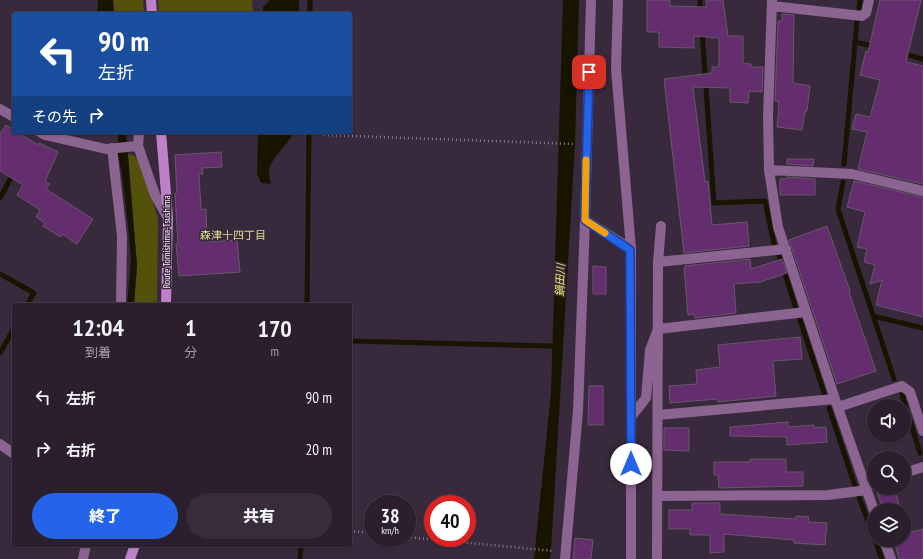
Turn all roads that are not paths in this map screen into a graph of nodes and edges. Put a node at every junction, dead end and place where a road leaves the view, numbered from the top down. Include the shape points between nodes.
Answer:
1 (151, 0) edge
2 (591, 0) edge
3 (618, 0) edge
4 (868, 0) edge
5 (772, 3) edge
6 (152, 12) edge
7 (0, 109) edge
8 (12, 116) edge
9 (43, 134) edge
10 (138, 134) edge
11 (161, 134) edge
12 (133, 146) junction
13 (114, 148) junction
14 (769, 170) junction
15 (923, 191) edge
16 (168, 218) junction
17 (585, 220) junction
18 (661, 226) dead end
19 (786, 249) junction
20 (630, 250) junction
21 (658, 262) junction
22 (121, 303) edge
23 (166, 303) edge
24 (806, 312) junction
25 (658, 329) junction
26 (836, 403) junction
27 (658, 415) junction
28 (631, 417) junction
29 (923, 431) edge
30 (0, 444) edge
31 (12, 453) edge
32 (923, 467) edge
33 (911, 471) edge
34 (867, 481) edge
35 (867, 486) edge
36 (658, 496) junction
37 (86, 547) edge
38 (134, 547) edge
39 (887, 547) edge
40 (561, 555) edge
41 (83, 559) edge
42 (130, 559) edge
43 (630, 559) edge
44 (657, 559) edge
45 (891, 559) edge

1 - 6 main road
2 - 17 street
3 - 20 street via 616,69
4 - 5 street via 866,13 862,16
5 - 14 street
7 - 8 street
9 - 13 street via 106,149
10 - 12 street
11 - 16 main road, Route Tomishima-Tsushima
12 - 13 street
12 - 16 street via 154,195
13 - 22 street via 122,236
14 - 15 street via 852,174
14 - 19 street via 778,227
16 - 23 main road, Route Tomishima-Tsushima
17 - 20 street
17 - 40 street via 578,411
18 - 21 street
19 - 21 street
19 - 24 street
20 - 28 street
21 - 25 street
24 - 25 street
24 - 26 street
25 - 27 street
25 - 28 street via 650,350 646,398
26 - 27 street
26 - 29 street via 902,386 910,392
26 - 34 street
27 - 36 street
28 - 43 street
30 - 31 street
32 - 33 street
35 - 36 street via 828,495
36 - 44 street
37 - 41 street
38 - 42 main road
39 - 45 street

